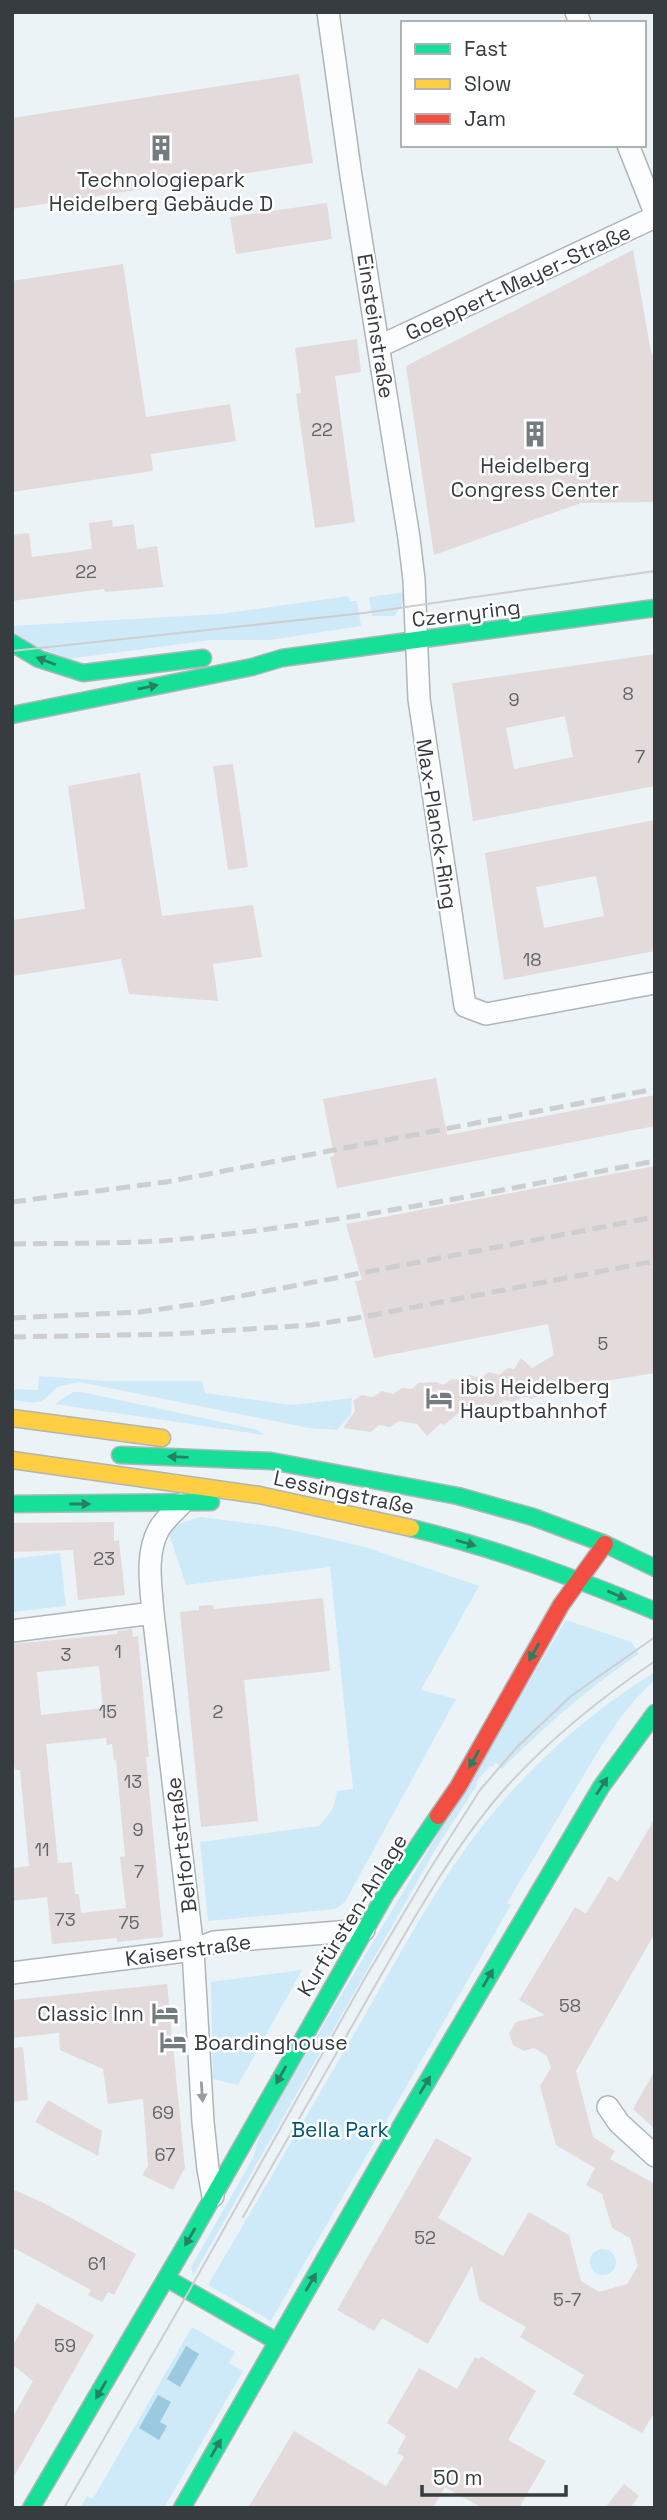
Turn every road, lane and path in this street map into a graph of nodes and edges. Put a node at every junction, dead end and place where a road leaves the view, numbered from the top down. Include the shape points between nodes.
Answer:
1 (328, 12) edge
2 (629, 147) edge
3 (655, 213) edge
4 (380, 346) junction
5 (655, 608) edge
6 (416, 641) junction
7 (12, 643) edge
8 (282, 658) junction
9 (26, 696) dead end
10 (81, 700) junction
11 (12, 715) edge
12 (655, 969) edge
13 (655, 983) edge
14 (465, 1006) junction
15 (12, 1418) edge
16 (12, 1459) edge
17 (271, 1461) junction
18 (431, 1490) junction
19 (284, 1501) junction
20 (12, 1504) edge
21 (181, 1504) junction
22 (404, 1515) junction
23 (605, 1544) junction
24 (655, 1568) edge
25 (579, 1579) junction
26 (655, 1611) edge
27 (153, 1613) junction
28 (12, 1631) edge
29 (655, 1713) edge
30 (364, 1930) junction
31 (193, 1950) junction
32 (12, 1973) edge
33 (608, 2107) dead end
34 (655, 2156) edge
35 (213, 2196) junction
36 (166, 2278) junction
37 (276, 2341) junction
38 (32, 2508) edge
39 (182, 2508) edge

1 - 4 street, Einsteinstraße
2 - 3 street
3 - 4 street, Goeppert-Mayer-Straße
4 - 6 street, Einsteinstraße via 409,538
5 - 6 main road, Czernyring
6 - 8 main road, Czernyring
6 - 14 street, Max-Planck-Ring via 419,699
8 -> 7 main road, Czernyring via 258,651 83,673 39,659
10 -> 8 main road, Czernyring
9 - 10 main road, Czernyring
10 - 11 main road, Czernyring
12 - 14 street
13 - 14 street via 486,1014
15 - 17 main road via 158,1437
17 -> 16 main road, Lessingstraße via 102,1456
16 - 19 main road, Lessingstraße
17 - 18 main road, Lessingstraße
18 - 22 main road
18 - 23 main road, Lessingstraße via 533,1517
19 - 21 main road
19 - 22 main road, Lessingstraße via 382,1519
20 -> 21 main road
21 - 27 street, Belfortstraße via 151,1545
22 -> 25 main road, Lessingstraße
23 - 24 main road, Lessingstraße
23 - 25 main road, Kurfürsten-Anlage
25 -> 26 main road, Lessingstraße
25 -> 30 main road, Kurfürsten-Anlage via 458,1787
27 - 28 street
27 - 31 street, Belfortstraße
37 -> 29 main road via 601,1787
30 - 31 street, Kaiserstraße via 214,1942
30 -> 35 main road, Kurfürsten-Anlage
31 - 32 street, Kaiserstraße
31 -> 35 street, Belfortstraße
33 - 34 street
35 -> 36 main road, Kurfürsten-Anlage
36 - 37 main road
36 -> 38 main road, Kurfürsten-Anlage
39 -> 37 main road

